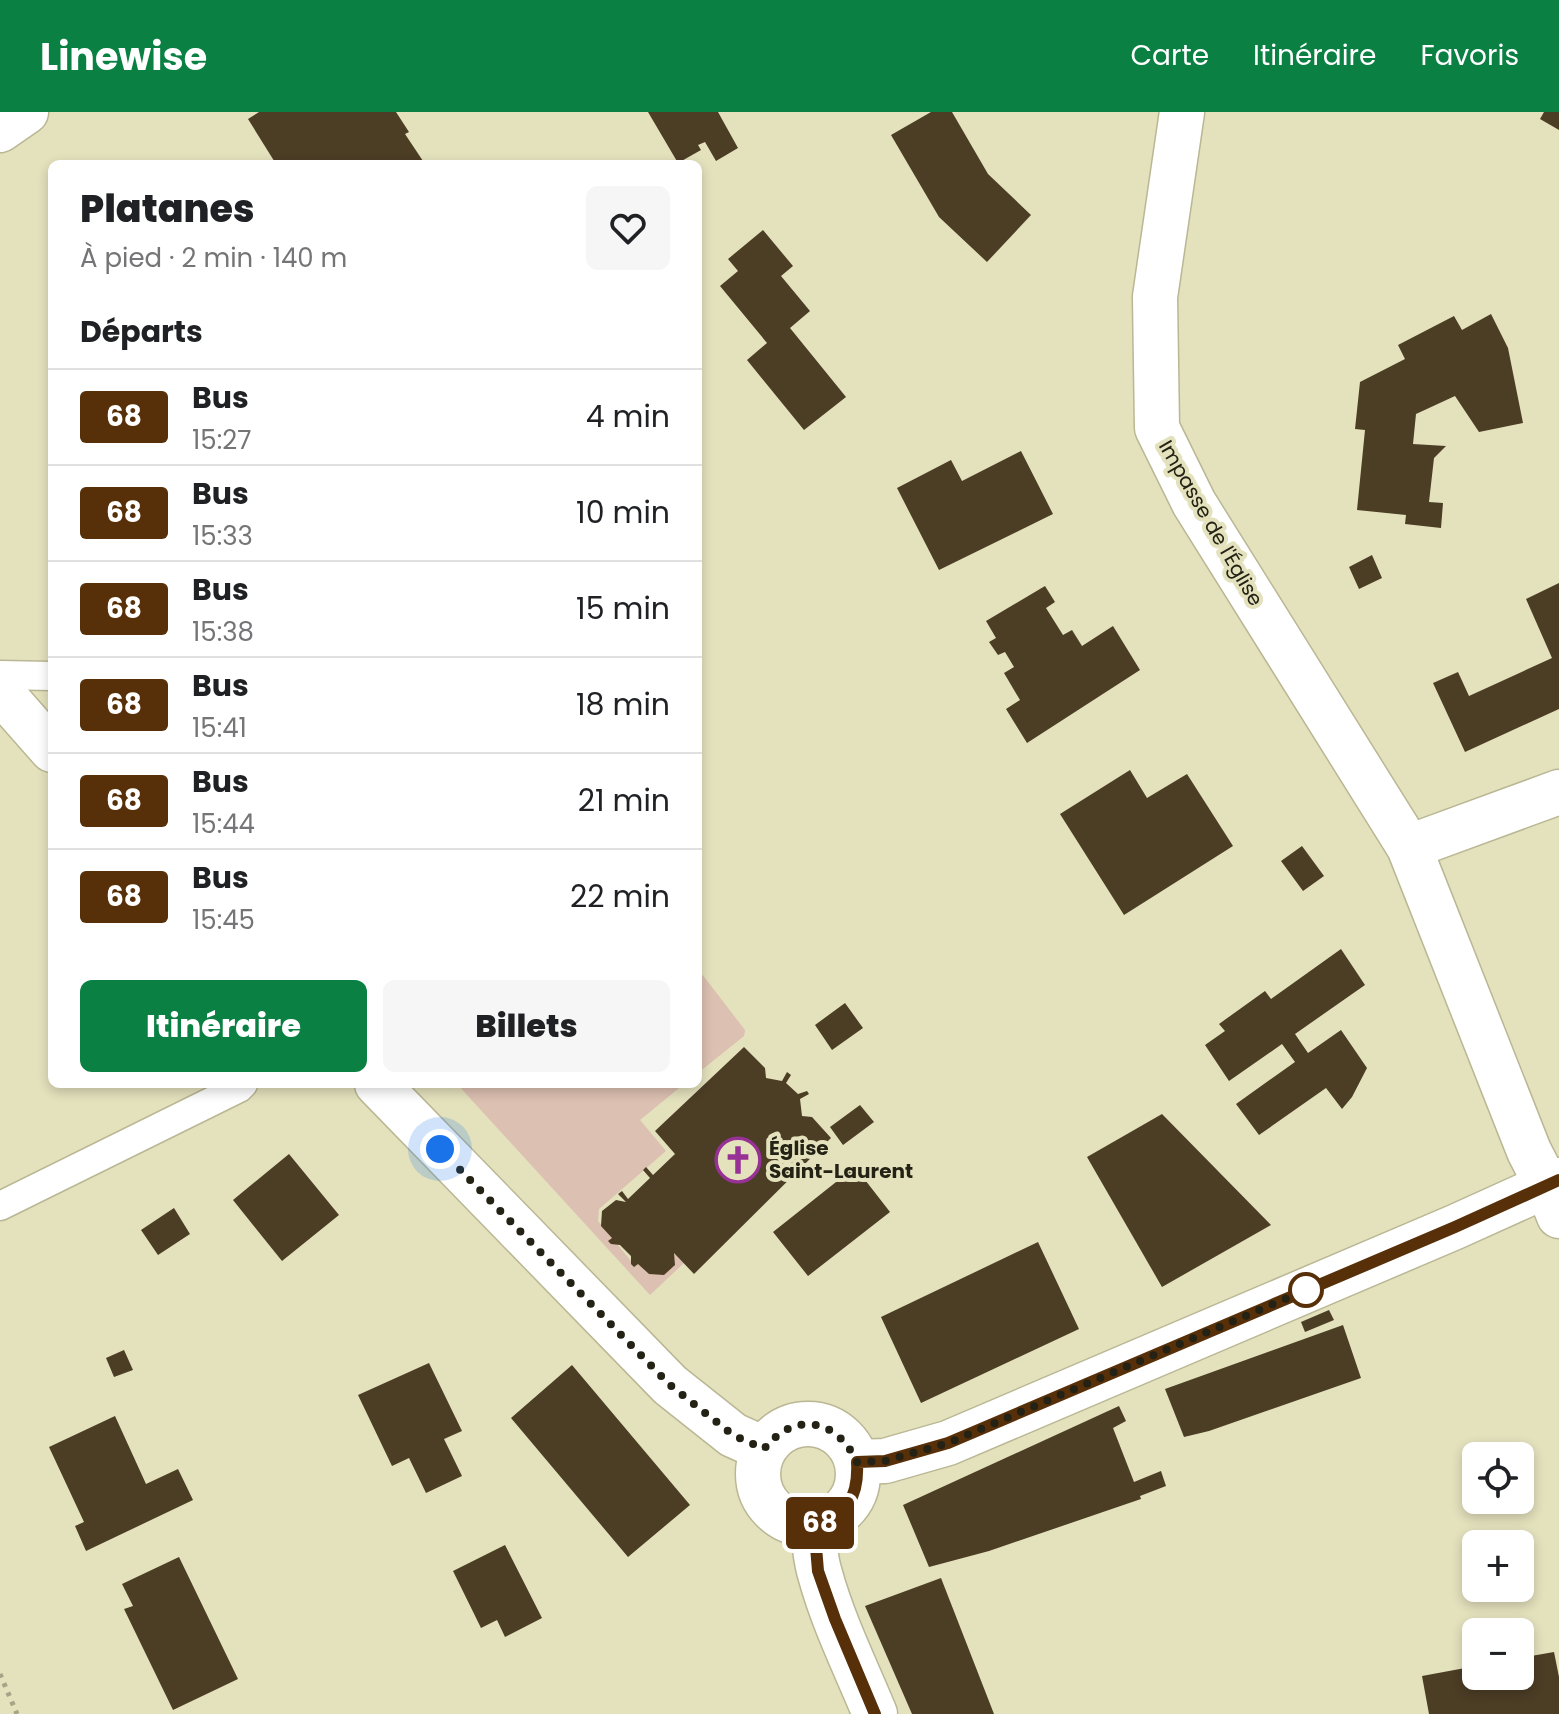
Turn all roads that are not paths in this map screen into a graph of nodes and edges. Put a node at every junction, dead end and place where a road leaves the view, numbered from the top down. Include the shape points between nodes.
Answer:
1 (26, 112) edge
2 (1182, 112) edge
3 (0, 130) edge
4 (0, 675) edge
5 (48, 676) edge
6 (0, 691) edge
7 (48, 745) edge
8 (1559, 792) edge
9 (1409, 847) junction
10 (239, 1088) edge
11 (381, 1088) edge
12 (1555, 1194) edge
13 (0, 1206) edge
14 (764, 1449) junction
15 (857, 1462) junction
16 (811, 1525) junction
17 (875, 1714) edge

1 - 3 street
2 - 9 street, Impasse de l'Église via 1155,297 1157,428 1194,503
4 - 5 lane
6 - 7 street
8 - 9 street
9 - 12 street, Impasse de l'Église via 1529,1151
10 - 13 lane
11 - 14 street via 670,1385 733,1435
12 - 15 street via 1455,1227 948,1443 885,1461
14 - 15 street via 786,1429 815,1424 841,1436
14 - 16 street via 758,1484 765,1501 777,1515
15 - 16 street via 856,1488 843,1511
16 - 17 street via 818,1571

